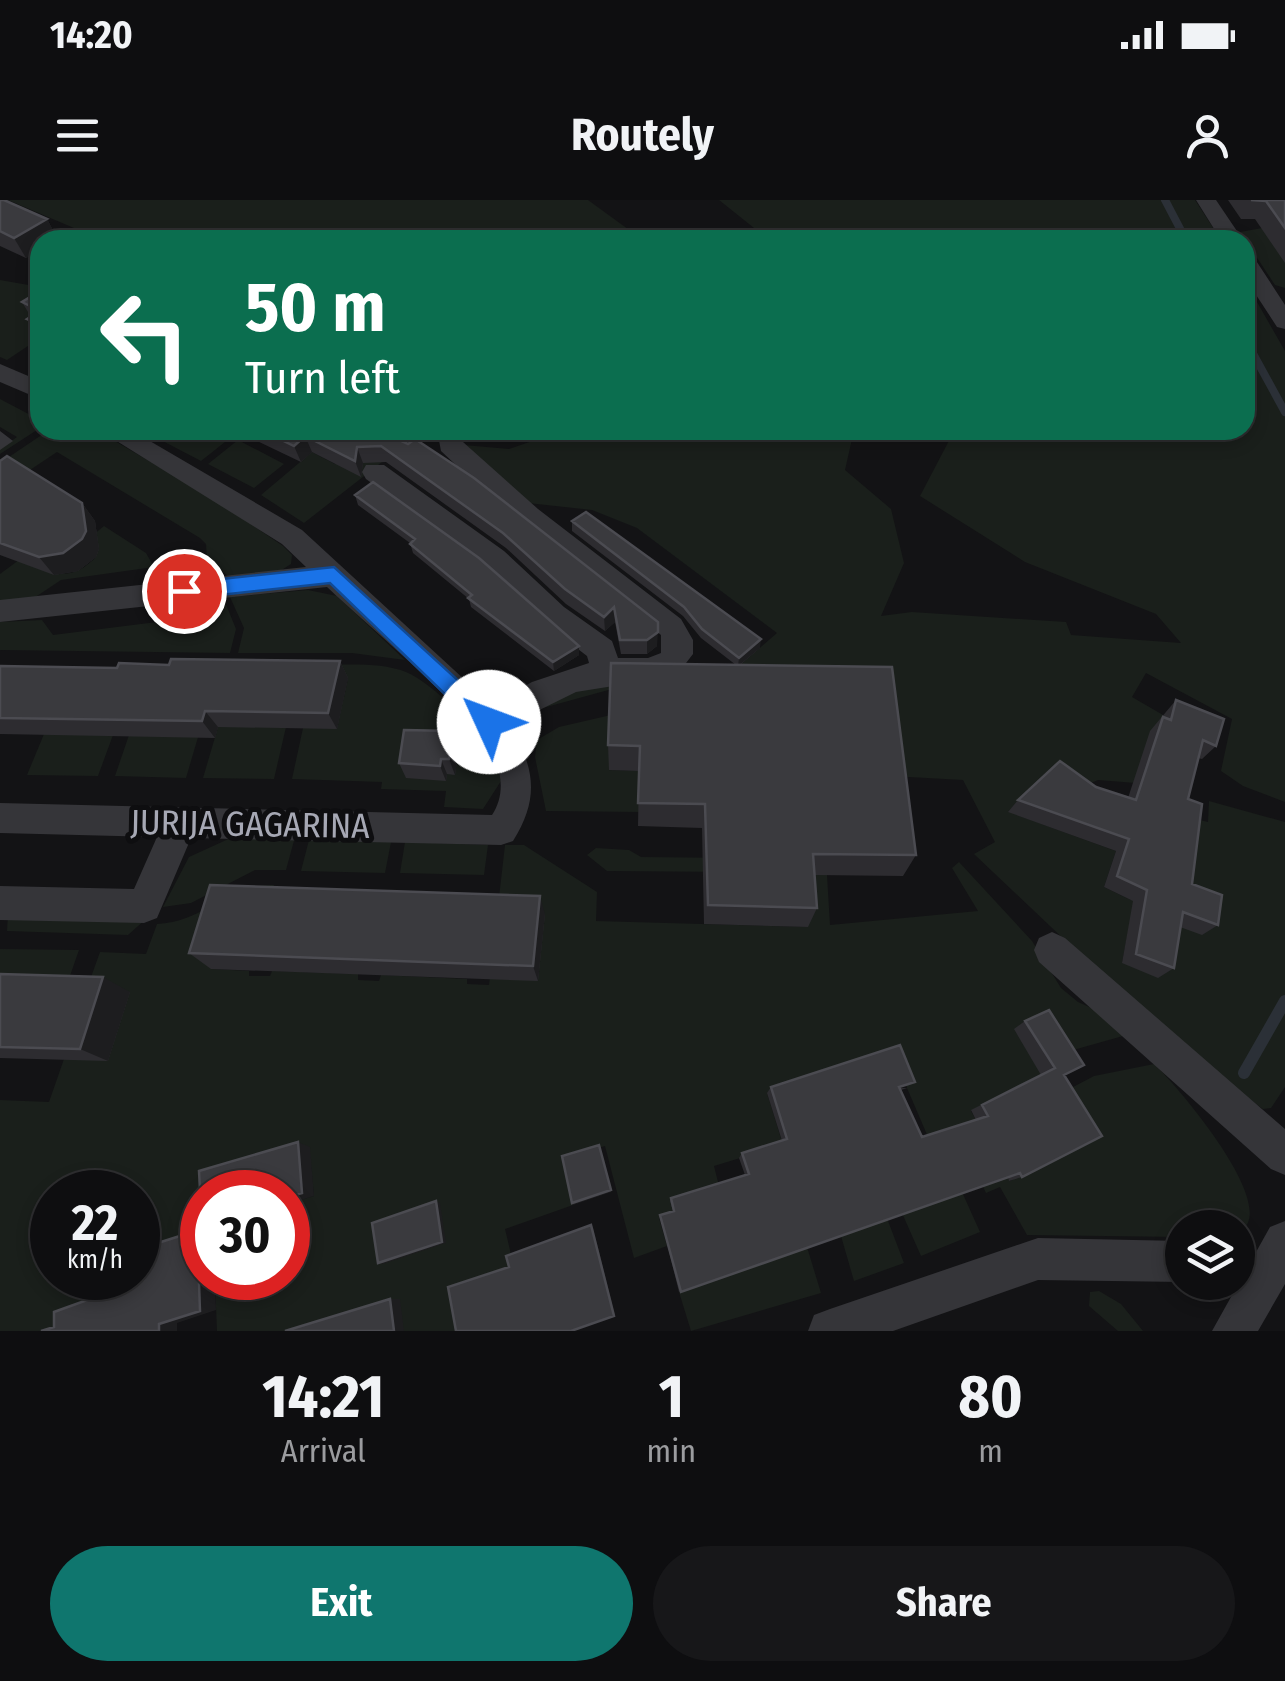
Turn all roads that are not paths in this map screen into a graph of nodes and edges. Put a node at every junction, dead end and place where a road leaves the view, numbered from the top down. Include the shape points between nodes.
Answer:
1 (1206, 200) edge
2 (1226, 230) edge
3 (1255, 276) edge
4 (1285, 322) edge
5 (0, 372) edge
6 (30, 386) edge
7 (129, 440) edge
8 (450, 440) edge
9 (375, 472) dead end
10 (334, 575) junction
11 (0, 611) edge
12 (606, 671) junction
13 (489, 722) junction
14 (0, 818) edge
15 (181, 822) junction
16 (0, 903) edge
17 (1052, 950) dead end
18 (1285, 1155) edge
19 (1267, 1251) edge
20 (1165, 1262) edge
21 (830, 1331) edge
22 (1234, 1331) edge

1 - 2 street
3 - 4 street
5 - 6 street
7 - 10 street via 280,529
8 - 12 street via 528,516 672,627 679,641 671,664
9 - 12 street via 494,558 601,650
10 - 11 street
10 - 13 street
12 - 13 street via 521,701
13 - 15 street, JURIJA GAGARINA via 517,775 516,811 501,830
14 - 15 street, JURIJA GAGARINA
15 - 16 street via 144,906
17 - 18 street
19 - 22 street
20 - 21 street via 1038,1259

